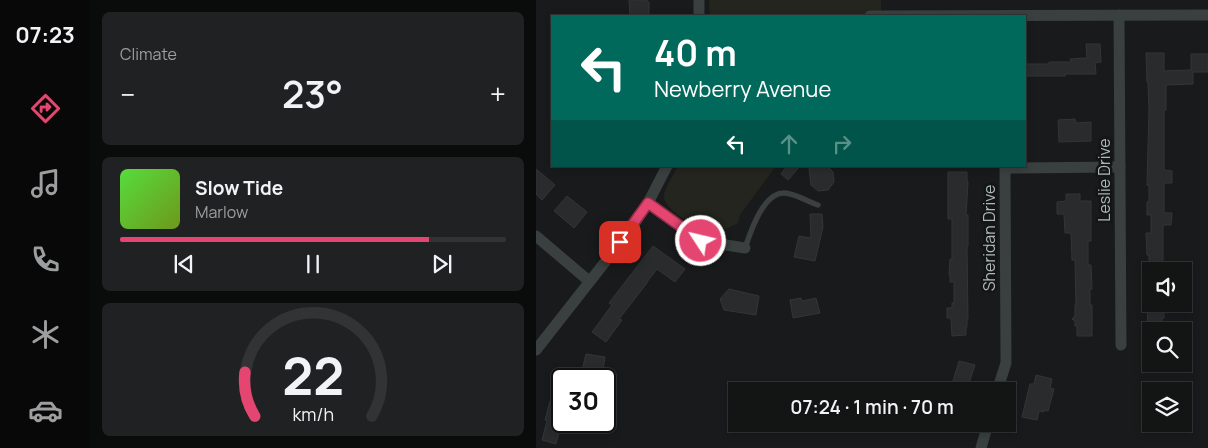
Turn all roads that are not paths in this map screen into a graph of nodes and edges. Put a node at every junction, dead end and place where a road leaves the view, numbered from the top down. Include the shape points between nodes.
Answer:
1 (699, 0) edge
2 (699, 15) edge
3 (1026, 15) edge
4 (1119, 15) junction
5 (1208, 15) edge
6 (666, 167) edge
7 (1120, 167) junction
8 (648, 203) junction
9 (818, 205) dead end
10 (536, 236) edge
11 (745, 248) joint
12 (589, 282) junction
13 (1121, 345) dead end
14 (536, 350) edge
15 (1001, 382) edge
16 (986, 432) edge
17 (981, 448) edge

1 - 2 street
3 - 4 street
4 - 5 street
4 - 7 street, Leslie Drive
6 - 8 street
7 - 13 street, Leslie Drive
7 - 15 street, Sheridan Drive via 1005,168 1006,363
8 - 11 street via 701,241
8 - 12 street
9 - 11 lane via 792,194 774,195 758,217
10 - 12 street
12 - 14 street
16 - 17 street

